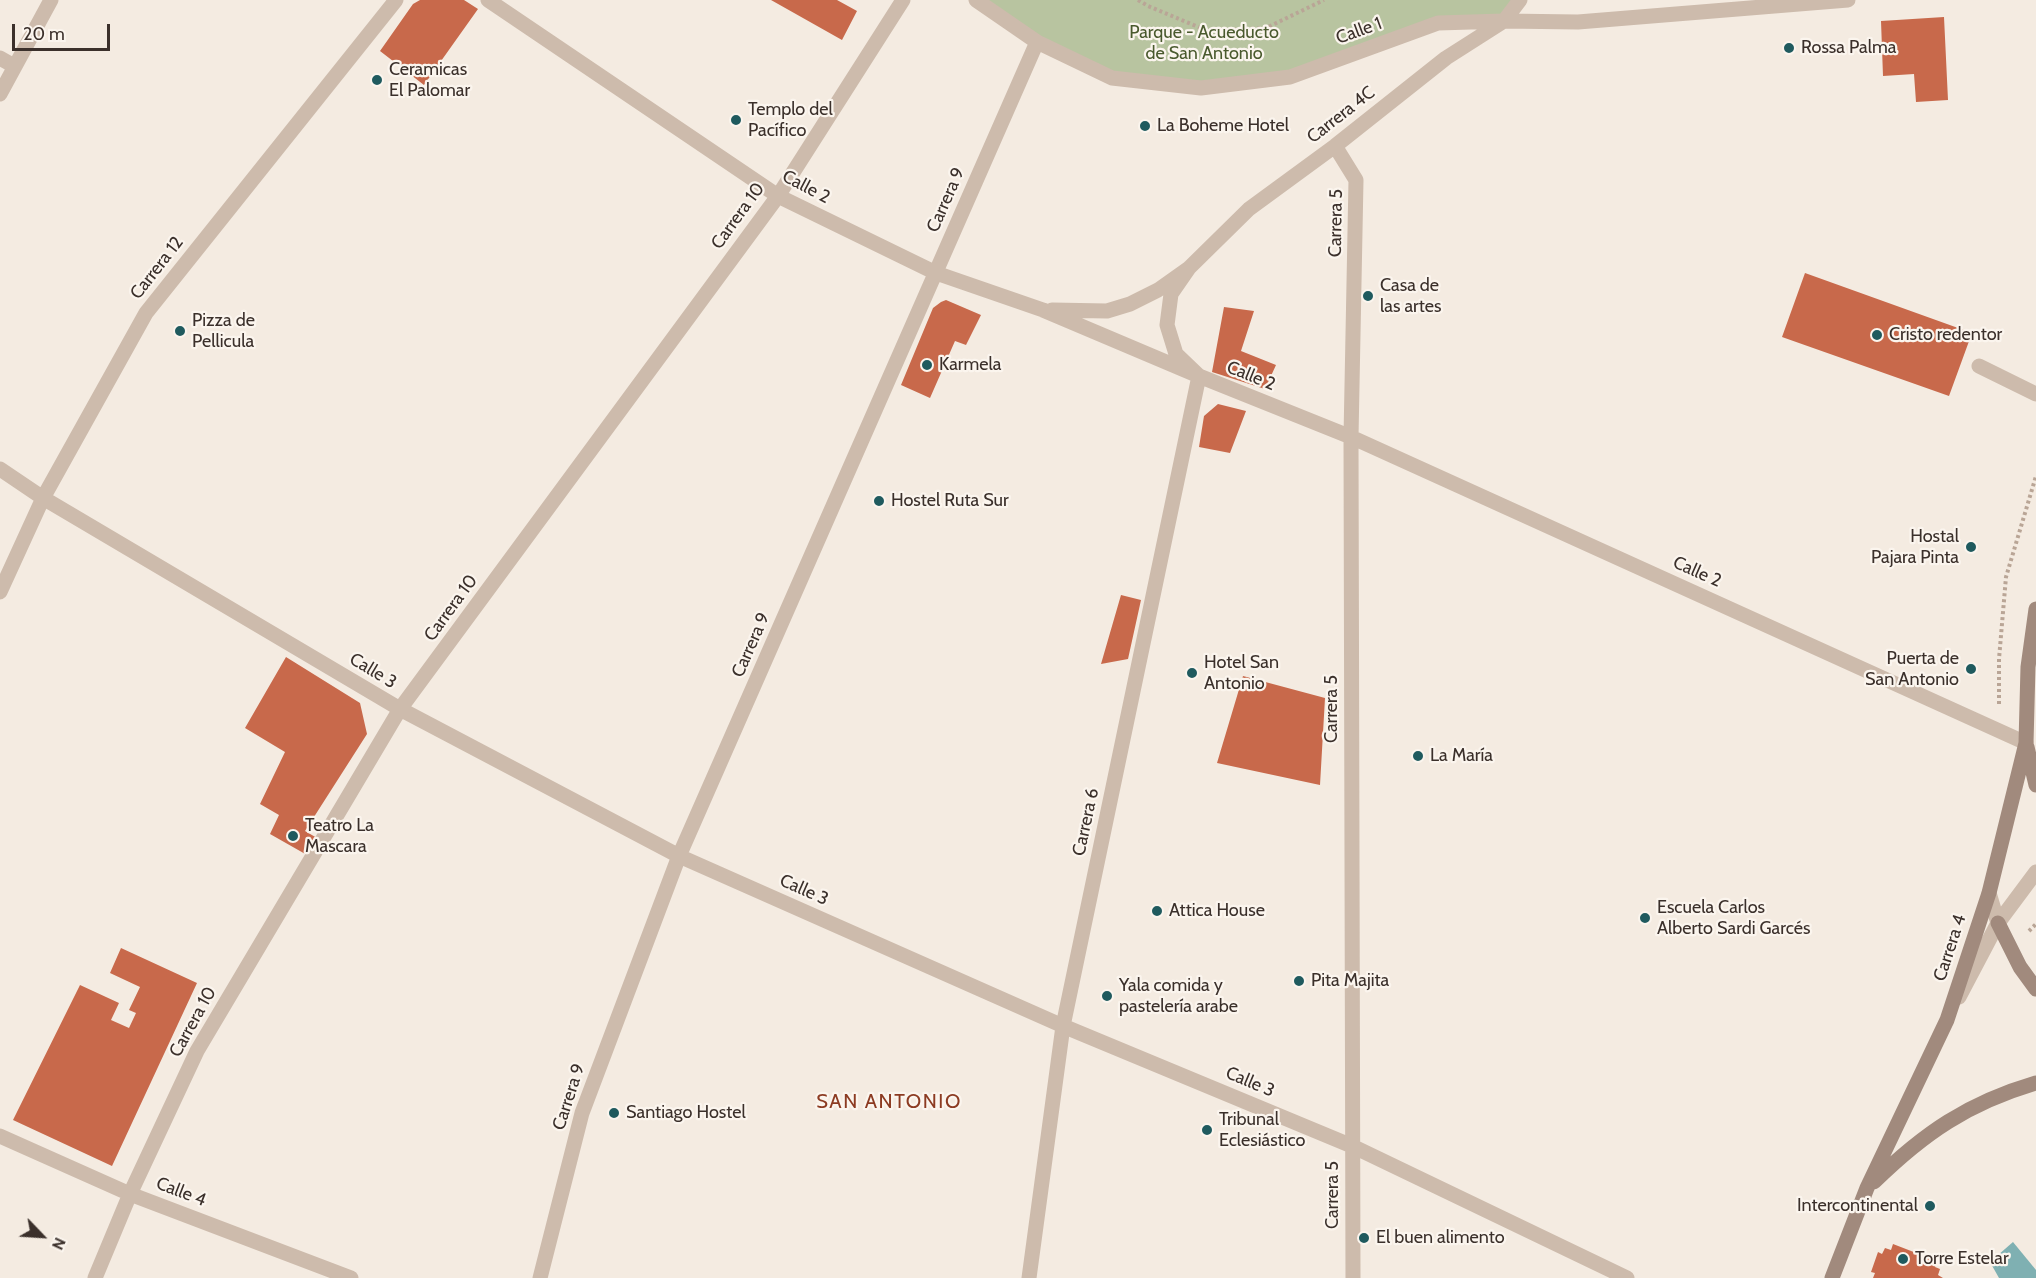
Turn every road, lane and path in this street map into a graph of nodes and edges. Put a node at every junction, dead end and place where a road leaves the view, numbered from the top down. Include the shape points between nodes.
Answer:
1 (51, 0) edge
2 (396, 0) edge
3 (488, 0) edge
4 (903, 0) edge
5 (976, 0) edge
6 (1138, 0) edge
7 (1324, 0) edge
8 (1520, 0) edge
9 (1848, 0) edge
10 (1504, 21) junction
11 (1037, 42) junction
12 (0, 58) edge
13 (14, 66) junction
14 (0, 94) edge
15 (1335, 146) junction
16 (778, 196) junction
17 (1189, 268) junction
18 (936, 273) junction
19 (1043, 310) junction
20 (1978, 366) dead end
21 (1198, 376) junction
22 (2036, 394) edge
23 (1352, 437) junction
24 (0, 469) edge
25 (2036, 476) edge
26 (43, 498) junction
27 (0, 592) edge
28 (2036, 609) edge
29 (1999, 705) dead end
30 (400, 709) junction
31 (2026, 743) junction
32 (2036, 785) edge
33 (679, 856) junction
34 (2036, 872) edge
35 (1989, 893) junction
36 (1998, 923) junction
37 (2036, 924) edge
38 (2027, 934) dead end
39 (2036, 989) edge
40 (1947, 1020) junction
41 (1063, 1026) junction
42 (2036, 1083) edge
43 (0, 1136) edge
44 (1352, 1146) junction
45 (1867, 1188) junction
46 (130, 1194) junction
47 (95, 1278) edge
48 (351, 1278) edge
49 (540, 1278) edge
50 (1029, 1278) edge
51 (1353, 1278) edge
52 (1628, 1278) edge
53 (1832, 1278) edge

1 - 13 street
2 - 26 street, Carrera 12 via 146,313
3 - 16 street, Calle 2
4 - 16 street, Carrera 10
5 - 11 street, Calle 1
6 - 7 path via 1208,31 1266,28
8 - 10 street, Carrera 4C
9 - 10 street, Calle 1 via 1578,22
10 - 11 street, Calle 1 via 1438,23 1290,77 1202,88 1112,78
10 - 15 street, Carrera 4C via 1446,58
11 - 18 street, Carrera 9
12 - 13 street
13 - 14 street
15 - 17 street, Carrera 4C via 1249,209
15 - 23 street, Carrera 5 via 1356,180
16 - 18 street, Calle 2
16 - 30 street, Carrera 10
17 - 19 street, Carrera 4C via 1158,290 1107,311
17 - 21 street, Carrera 4C via 1171,294 1167,325 1176,354
18 - 19 street, Calle 2
18 - 33 street, Carrera 9
19 - 21 street, Calle 2
20 - 22 street
21 - 23 street, Calle 2
21 - 41 street, Carrera 6
23 - 31 street, Calle 2
23 - 44 street, Carrera 5
24 - 26 street, Calle 3
25 - 29 path via 2006,577
26 - 27 street, Carrera 12
26 - 30 street, Calle 3
28 - 31 main road, Carrera 4 via 2028,667
30 - 33 street, Calle 3
30 - 46 street, Carrera 10 via 197,1051
31 - 32 main road
31 - 35 main road, Carrera 4
33 - 41 street, Calle 3
33 - 49 street, Carrera 9 via 582,1113
34 - 36 street
35 - 36 street
35 - 40 main road, Carrera 4
36 - 39 main road
36 - 40 street
37 - 38 path
40 - 45 main road, Carrera 4
41 - 44 street, Calle 3
41 - 50 street, Carrera 6
42 - 45 main road via 1975,1106 1944,1124 1905,1151
43 - 46 street, Calle 4
44 - 51 street, Carrera 5
44 - 52 street, Calle 3
45 - 53 main road, Carrera 4
46 - 47 street, Carrera 10
46 - 48 street, Calle 4

